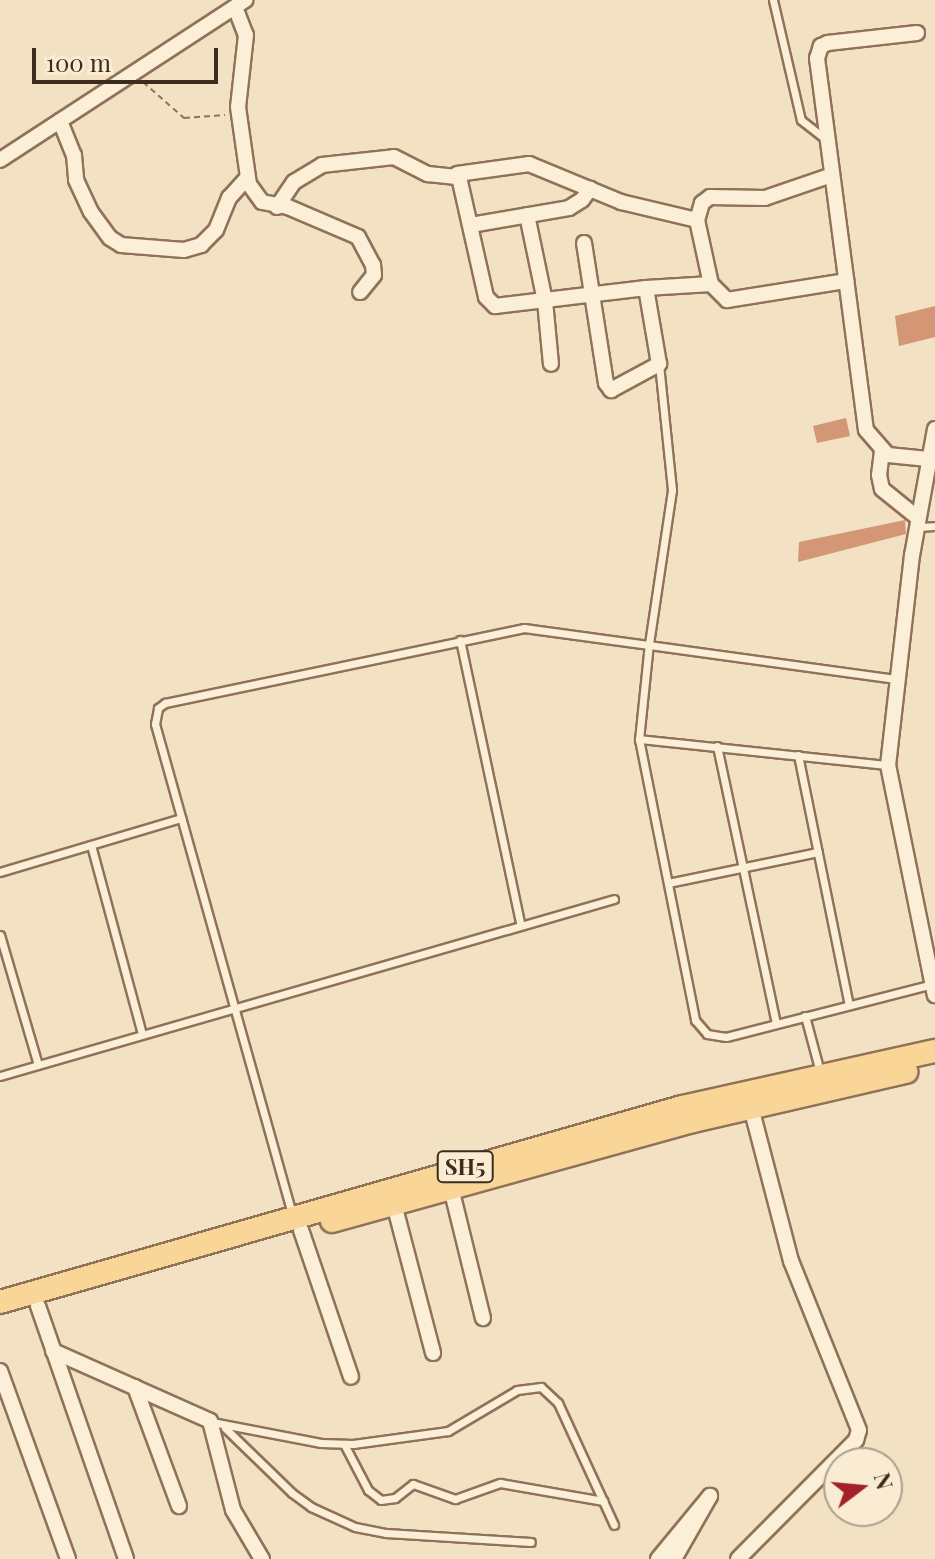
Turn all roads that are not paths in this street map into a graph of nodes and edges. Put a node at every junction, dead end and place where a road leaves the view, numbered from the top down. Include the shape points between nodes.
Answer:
1 (773, 0) edge
2 (240, 3) edge
3 (917, 33) dead end
4 (60, 121) junction
5 (827, 140) junction
6 (0, 160) edge
7 (457, 174) junction
8 (832, 175) junction
9 (247, 178) junction
10 (590, 189) junction
11 (277, 207) junction
12 (527, 215) junction
13 (697, 220) junction
14 (471, 225) junction
15 (584, 243) dead end
16 (846, 281) junction
17 (711, 284) junction
18 (646, 288) junction
19 (360, 292) dead end
20 (592, 295) junction
21 (545, 301) junction
22 (551, 364) dead end
23 (659, 364) junction
24 (935, 429) edge
25 (882, 451) junction
26 (928, 459) junction
27 (917, 522) junction
28 (935, 526) edge
29 (460, 640) junction
30 (649, 643) junction
31 (898, 679) junction
32 (639, 739) junction
33 (717, 746) junction
34 (798, 755) junction
35 (888, 765) junction
36 (181, 818) junction
37 (91, 845) junction
38 (818, 852) junction
39 (742, 868) junction
40 (0, 872) edge
41 (668, 883) junction
42 (614, 899) dead end
43 (520, 923) junction
44 (0, 935) edge
45 (934, 989) edge
46 (849, 1005) junction
47 (234, 1007) junction
48 (805, 1016) junction
49 (776, 1023) junction
50 (142, 1034) junction
51 (935, 1051) edge
52 (38, 1065) junction
53 (935, 1066) edge
54 (820, 1074) junction
55 (0, 1076) edge
56 (751, 1107) junction
57 (451, 1188) junction
58 (394, 1204) junction
59 (297, 1226) junction
60 (0, 1302) edge
61 (38, 1306) junction
62 (0, 1317) edge
63 (483, 1318) dead end
64 (53, 1351) junction
65 (433, 1353) dead end
66 (0, 1371) edge
67 (351, 1377) dead end
68 (135, 1387) junction
69 (216, 1424) junction
70 (344, 1444) junction
71 (710, 1496) junction
72 (603, 1501) junction
73 (179, 1506) dead end
74 (614, 1525) dead end
75 (531, 1542) dead end
76 (68, 1559) edge
77 (126, 1559) edge
78 (262, 1559) edge
79 (658, 1559) edge
80 (674, 1559) edge
81 (686, 1559) edge
82 (738, 1559) edge

1 - 5 lane via 801,120
2 - 4 street
2 - 9 street via 246,35 238,98
3 - 5 street via 821,46 817,58
4 - 6 street
4 - 9 street via 91,212 121,245 184,250 201,245
5 - 8 street
7 - 10 street via 529,164
7 - 11 street via 428,174 394,157 328,163 299,178
7 - 14 street
8 - 13 street via 765,198 710,197 702,203
8 - 16 street
9 - 11 street via 262,202
10 - 12 street via 577,205
10 - 13 street via 629,205
11 - 19 street via 358,237 374,275
12 - 14 street
12 - 21 street
13 - 17 street
14 - 21 street via 490,302 501,307
15 - 20 street
16 - 17 street via 737,300 718,294
16 - 25 street via 864,422
17 - 18 street
18 - 20 street
18 - 23 street
20 - 21 street
20 - 23 street via 607,387 616,390
21 - 22 street
23 - 30 lane via 672,481
24 - 26 street
25 - 26 street via 893,457
25 - 27 street via 882,489
26 - 27 street
27 - 28 lane
27 - 31 street
29 - 30 lane via 524,628
29 - 36 lane via 165,703 158,708 155,724
29 - 43 lane
30 - 31 lane
30 - 32 lane
31 - 35 street
32 - 33 lane
32 - 41 lane
33 - 34 lane
33 - 39 lane
34 - 35 lane
34 - 38 lane
35 - 45 street
36 - 37 lane
36 - 47 lane
37 - 40 lane
37 - 50 lane
38 - 39 lane
38 - 46 lane
39 - 41 lane
39 - 49 lane
41 - 49 lane via 698,1026 716,1038
42 - 43 lane
43 - 47 lane
44 - 52 lane
45 - 46 lane
46 - 48 lane
47 - 50 lane
47 - 59 lane
48 - 49 lane
48 - 54 lane
50 - 52 lane
51 - 54 main road, SH5
52 - 55 lane
53 - 56 main road, SH5
54 - 59 main road, SH5 via 682,1107
56 - 57 main road, SH5
56 - 82 street via 791,1261 859,1430 856,1440
57 - 58 main road, SH5
57 - 63 street
58 - 59 main road, SH5
58 - 65 street
59 - 60 main road, SH5
59 - 61 main road, SH5
59 - 67 street
61 - 62 main road, SH5
61 - 64 street
64 - 68 street
64 - 77 street
66 - 76 street
68 - 69 street
68 - 73 street
69 - 70 lane
69 - 75 lane via 301,1500 355,1527
69 - 78 street via 233,1510
70 - 72 lane via 368,1490 381,1500 395,1498 413,1484 455,1499 500,1483
70 - 72 lane via 448,1431 517,1390 541,1387 558,1403
71 - 79 street
71 - 80 street
71 - 81 street
72 - 74 lane

